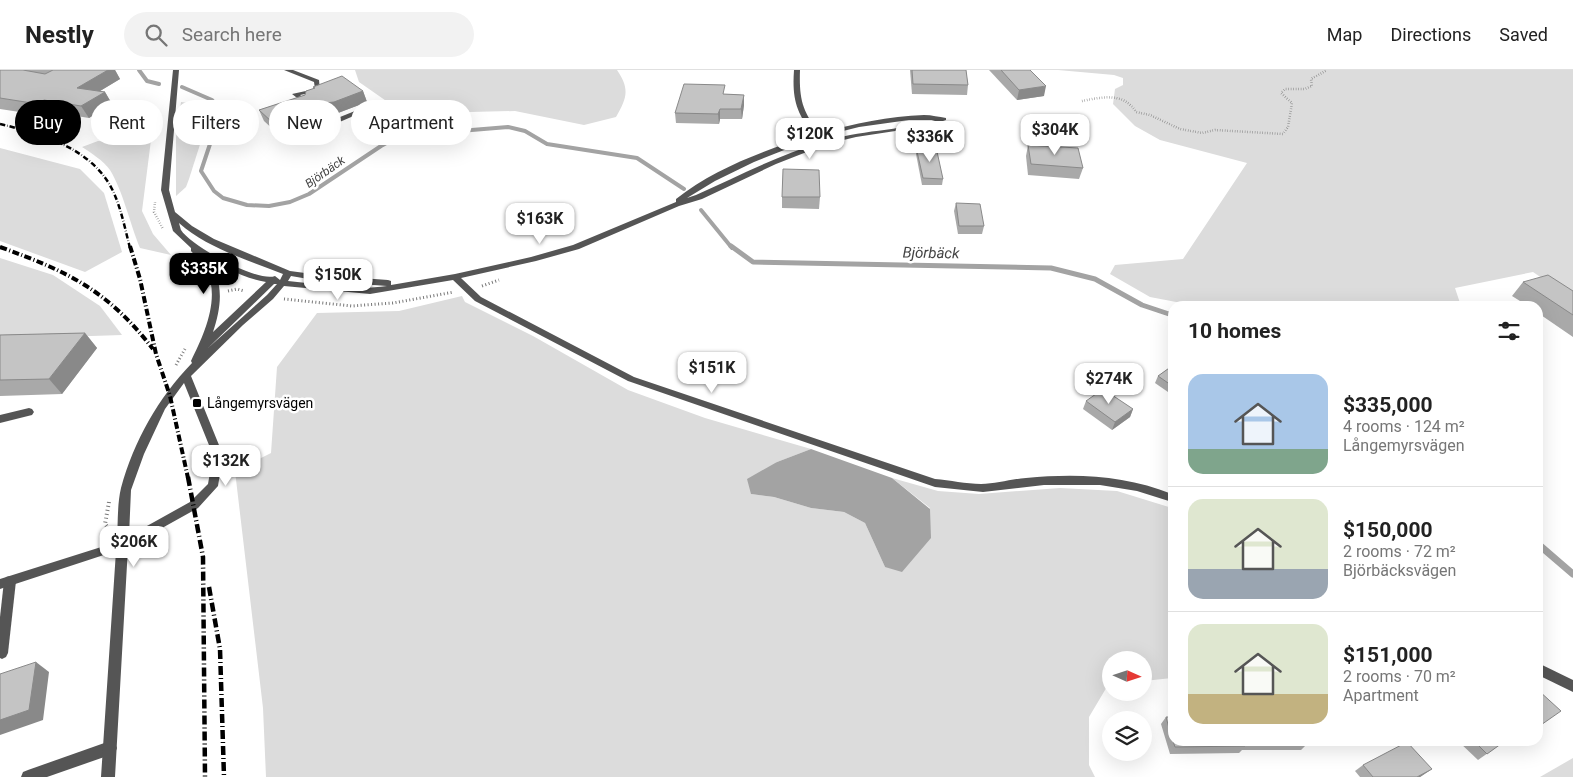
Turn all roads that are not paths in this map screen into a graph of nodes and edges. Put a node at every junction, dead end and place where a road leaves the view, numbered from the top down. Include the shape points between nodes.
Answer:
1 (176, 70) edge
2 (298, 70) edge
3 (797, 70) edge
4 (288, 71) edge
5 (303, 100) edge
6 (818, 134) junction
7 (825, 143) junction
8 (676, 204) junction
9 (170, 212) junction
10 (190, 244) junction
11 (288, 272) junction
12 (455, 277) junction
13 (272, 281) junction
14 (283, 283) junction
15 (404, 284) junction
16 (202, 348) junction
17 (190, 371) junction
18 (29, 412) dead end
19 (0, 420) edge
20 (1168, 496) edge
21 (122, 545) junction
22 (5, 582) edge
23 (2, 653) dead end
24 (1543, 671) edge
25 (1573, 686) edge
26 (110, 748) junction
27 (28, 777) edge
28 (108, 777) edge

1 - 9 street via 165,190
2 - 4 street
3 - 6 street via 797,103
4 - 5 street via 316,81 318,90 295,94
6 - 7 street
6 - 7 street via 903,118 944,119
6 - 8 street via 726,172 691,190
7 - 8 street
8 - 12 street via 576,247
9 - 10 street via 176,231
9 - 11 street via 211,241
10 - 13 street via 226,265
10 - 16 street via 211,271 216,294 213,318
11 - 13 street
11 - 14 street
11 - 15 street via 320,278
12 - 15 street
12 - 20 street via 478,299 631,379 935,483 979,488 1082,478 1118,483
13 - 14 street
13 - 16 street
14 - 15 street via 370,290
14 - 17 street
16 - 17 street
17 - 21 street via 154,417 137,457 126,490
17 - 21 street via 218,455 213,486 194,505
18 - 19 street
21 - 22 street
21 - 26 street
22 - 23 street
24 - 25 street
26 - 27 street
26 - 28 street

